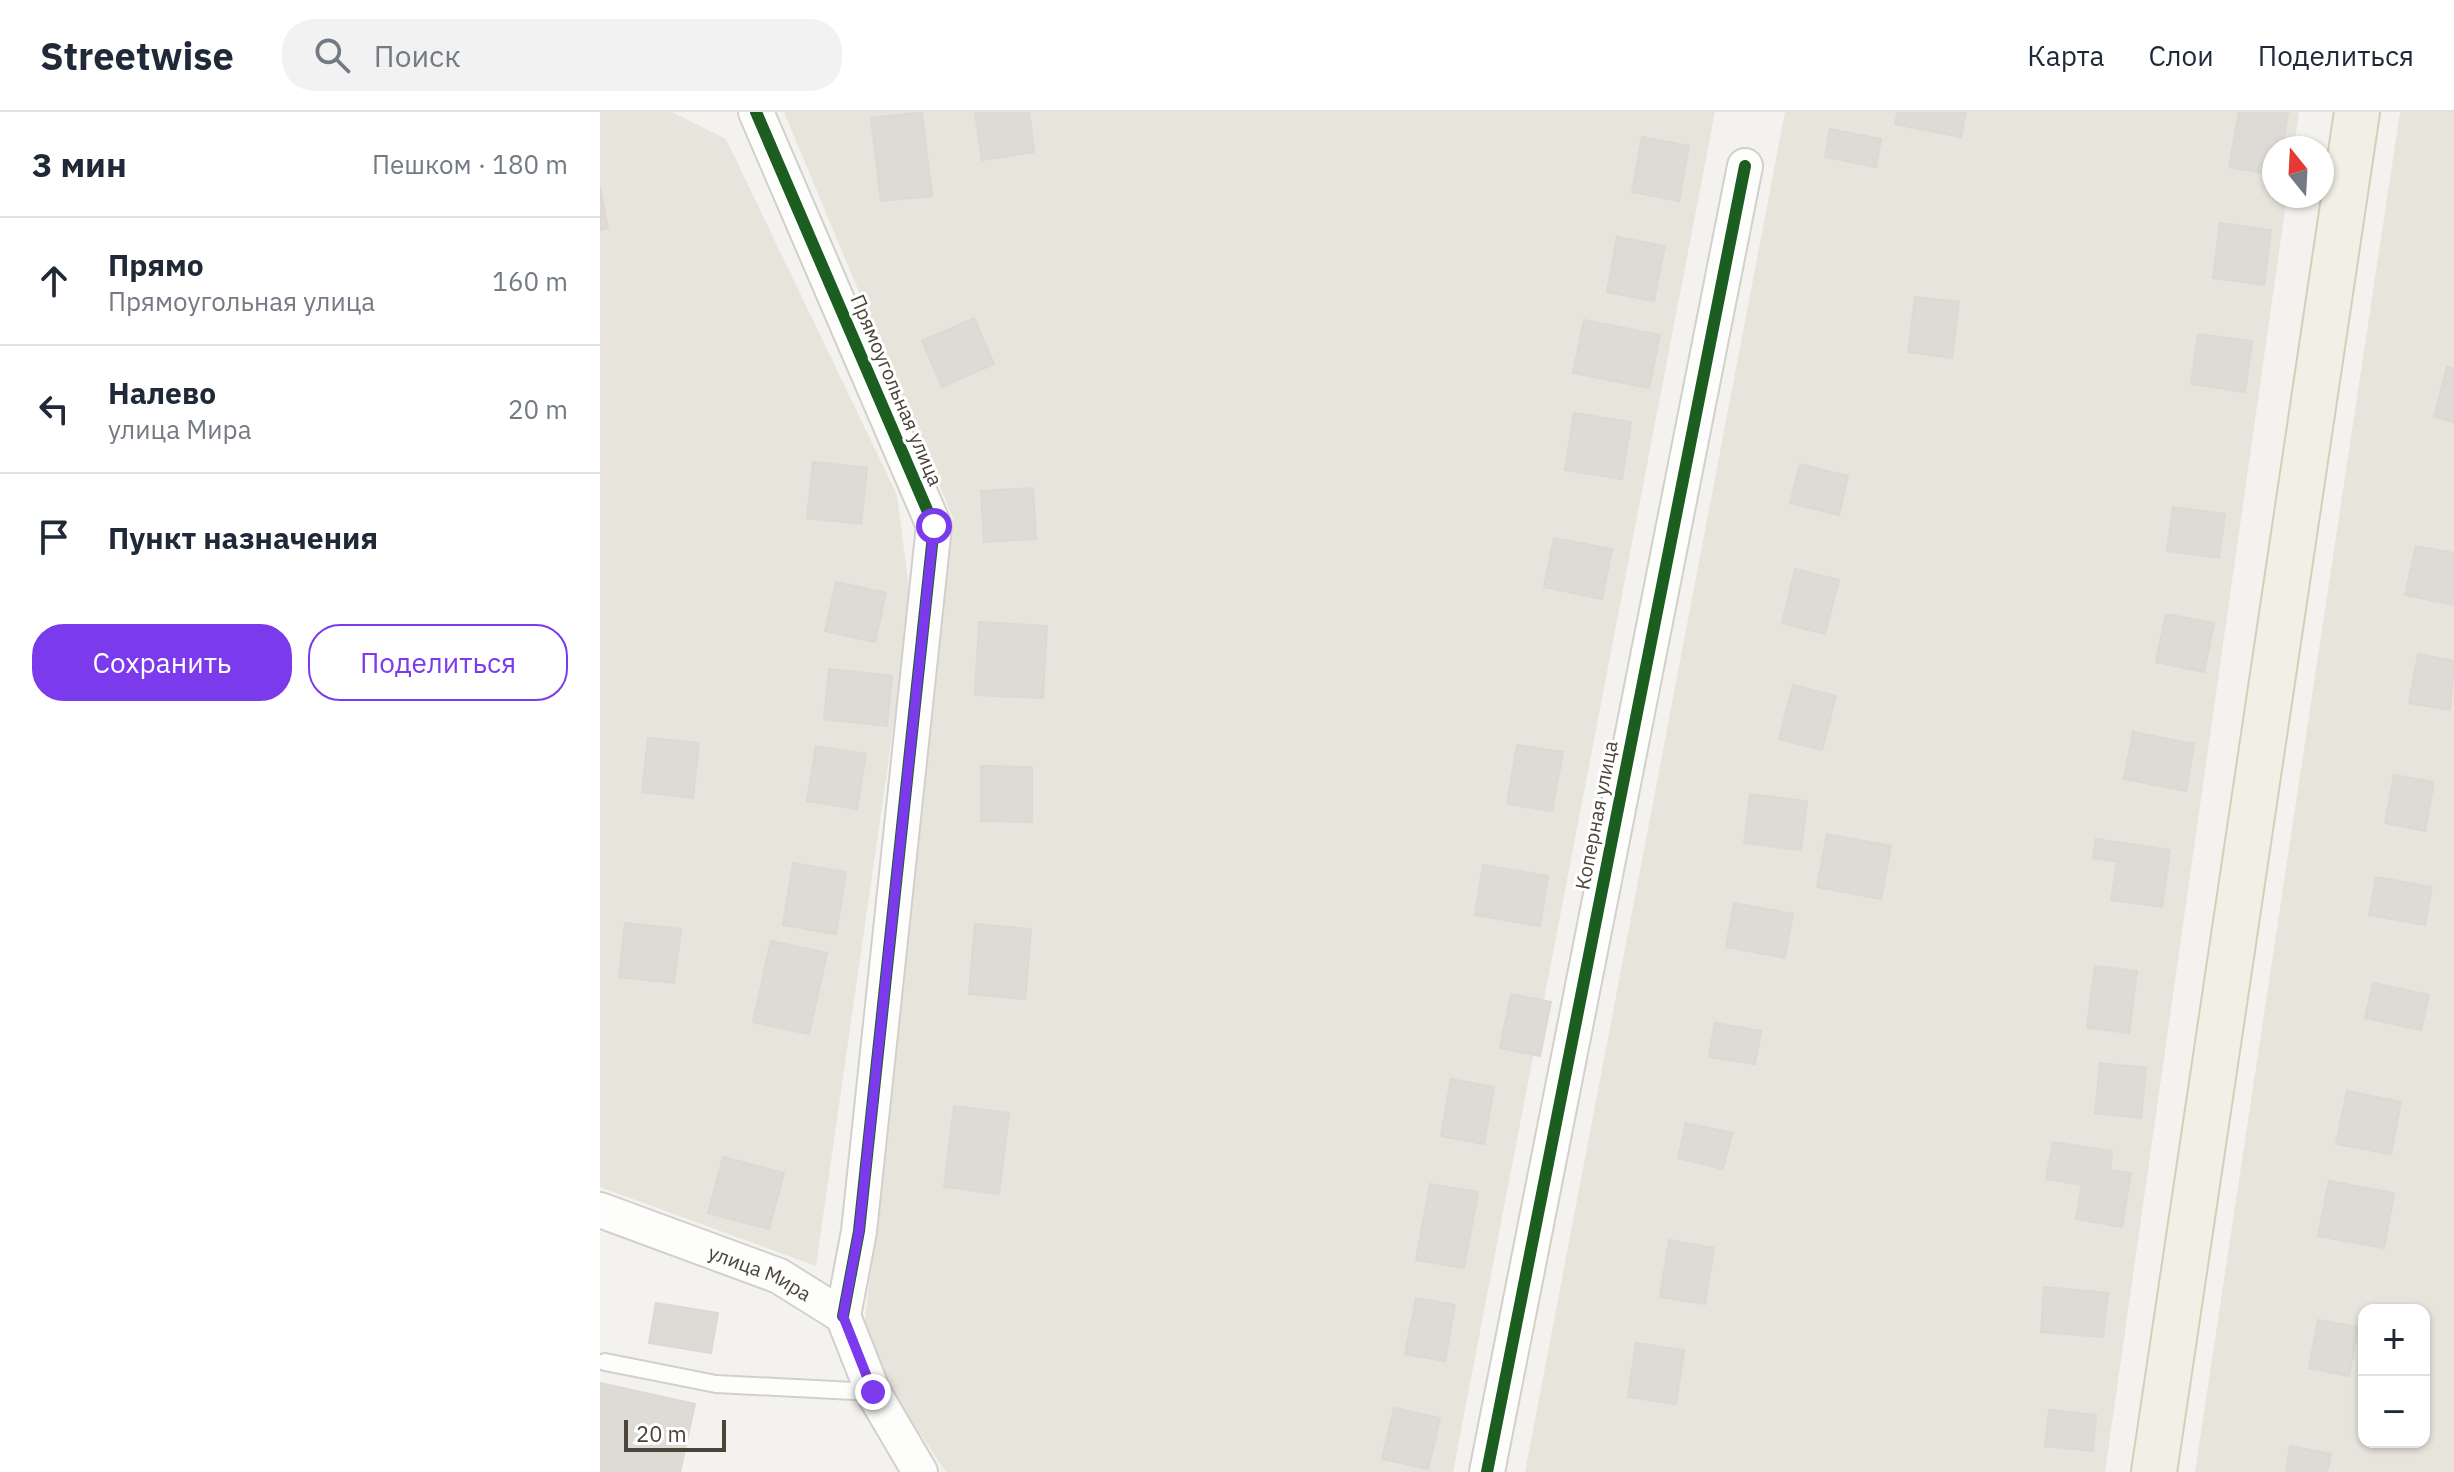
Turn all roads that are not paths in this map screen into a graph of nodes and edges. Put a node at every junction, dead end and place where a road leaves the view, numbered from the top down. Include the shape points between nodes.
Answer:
1 (756, 112) edge
2 (2357, 112) edge
3 (1745, 166) dead end
4 (600, 1210) edge
5 (843, 1316) junction
6 (605, 1362) dead end
7 (873, 1392) junction
8 (920, 1472) edge
9 (1487, 1472) edge
10 (2154, 1472) edge

1 - 5 street, Прямоугольная улица via 934,526 859,1231
2 - 10 main road
3 - 9 street, Коперная улица
4 - 5 street, улица Мира via 779,1276
5 - 7 street
6 - 7 lane via 716,1384
7 - 8 street

